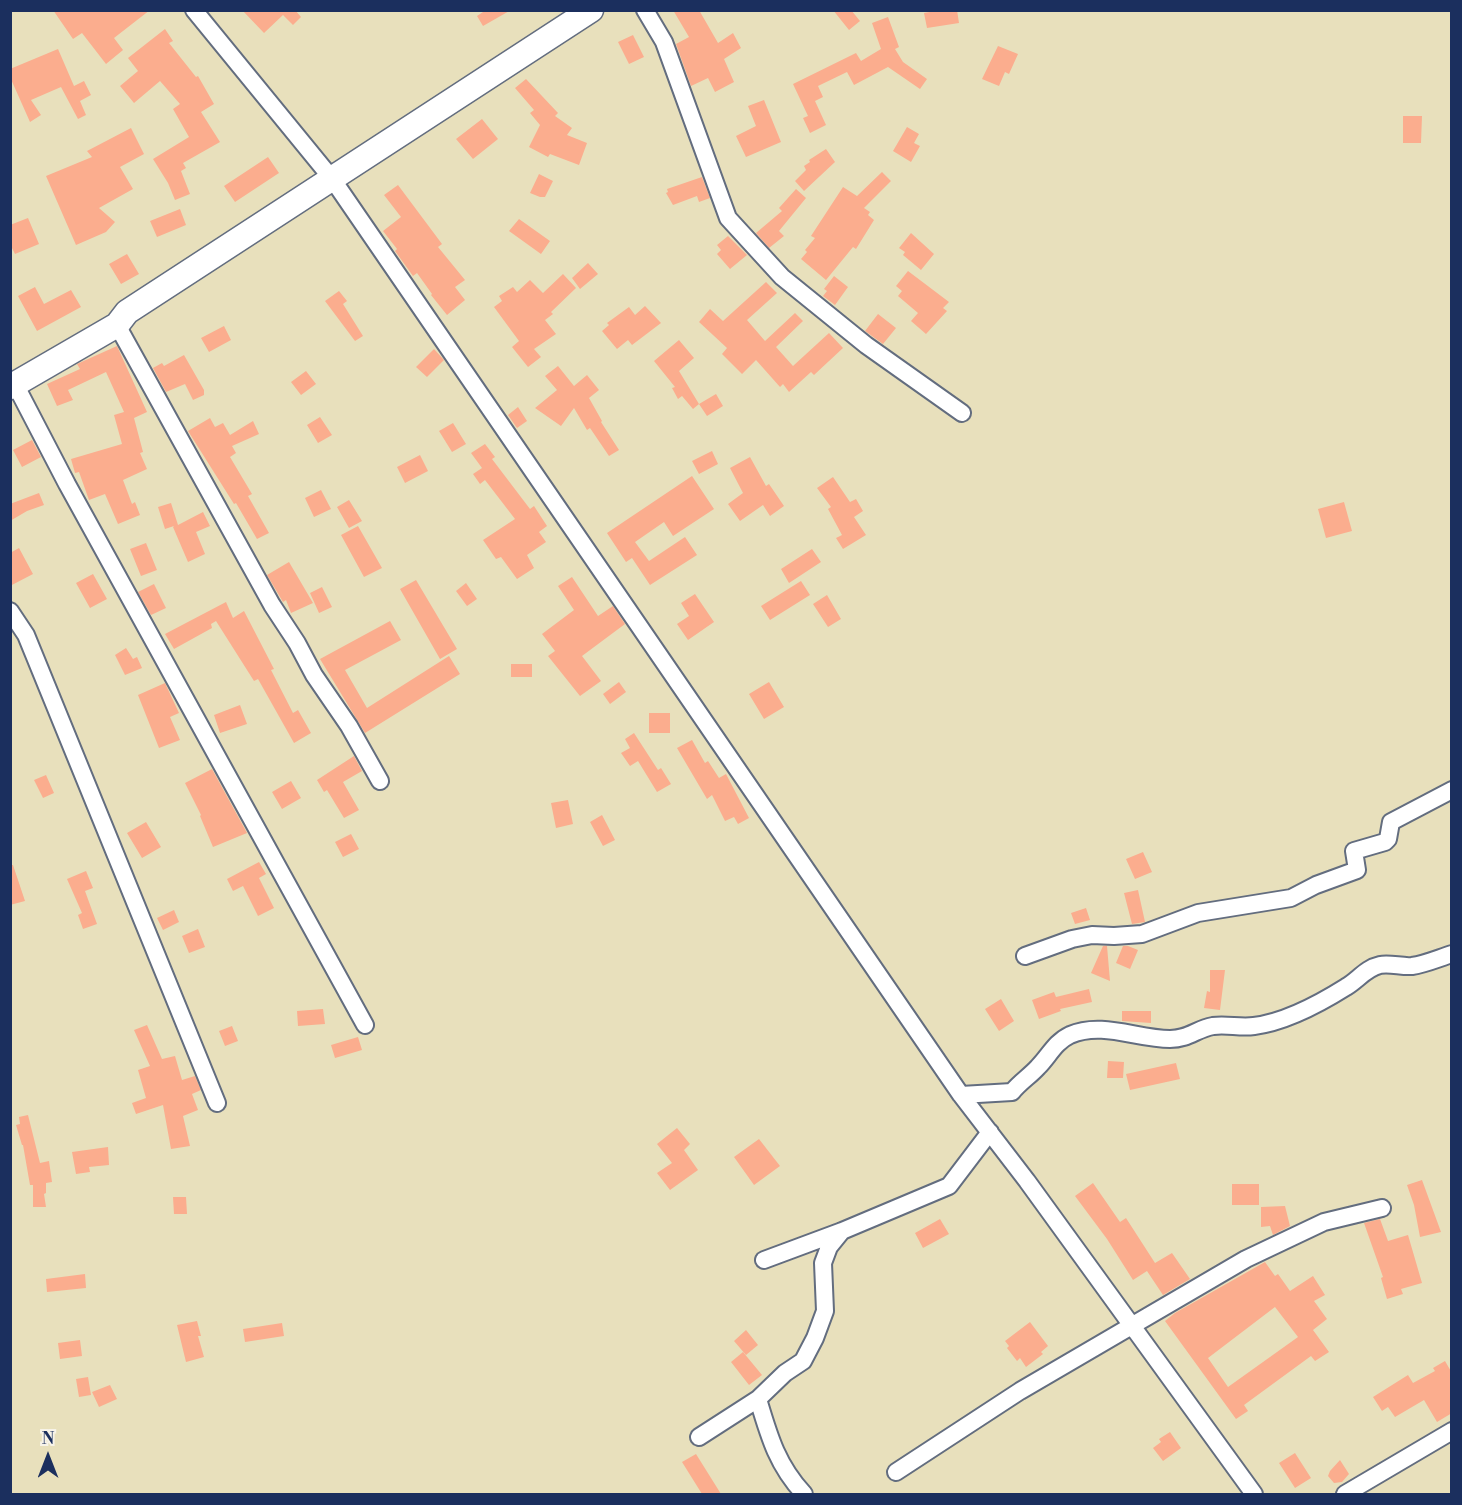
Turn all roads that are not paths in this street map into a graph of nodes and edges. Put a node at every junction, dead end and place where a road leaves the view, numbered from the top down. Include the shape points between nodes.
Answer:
1 (194, 10) edge
2 (591, 10) edge
3 (645, 10) edge
4 (333, 180) junction
5 (117, 325) junction
6 (13, 385) edge
7 (962, 413) dead end
8 (10, 611) edge
9 (380, 781) dead end
10 (1452, 790) edge
11 (1452, 954) edge
12 (1025, 956) dead end
13 (365, 1025) dead end
14 (962, 1095) junction
15 (217, 1103) dead end
16 (990, 1132) junction
17 (1382, 1208) dead end
18 (842, 1231) junction
19 (764, 1260) dead end
20 (1132, 1327) junction
21 (758, 1399) junction
22 (1452, 1431) edge
23 (699, 1437) dead end
24 (896, 1472) dead end
25 (804, 1494) edge
26 (1254, 1494) edge
27 (1345, 1494) edge

1 - 4 street
2 - 4 highway
3 - 7 street via 664,42 728,218 782,277 866,345
4 - 5 highway via 128,312
4 - 14 street
5 - 6 highway
5 - 9 street via 261,587
6 - 13 street
8 - 15 street via 26,635
10 - 12 street via 1391,822 1385,842 1354,851 1357,870 1291,898 1198,913 1142,934 1072,939
11 - 14 street via 1412,966 1382,964 1309,1008 1275,1022 1216,1025 1180,1038 1110,1030 1071,1035 1052,1049 1012,1092
14 - 16 street
16 - 18 street via 950,1186
16 - 20 street
17 - 20 street via 1324,1222 1246,1259
18 - 19 street
18 - 21 street via 829,1247 823,1263 825,1311 815,1338 803,1361
20 - 24 street via 1020,1391
20 - 26 street
21 - 23 street
21 - 25 street via 773,1449
22 - 27 street

